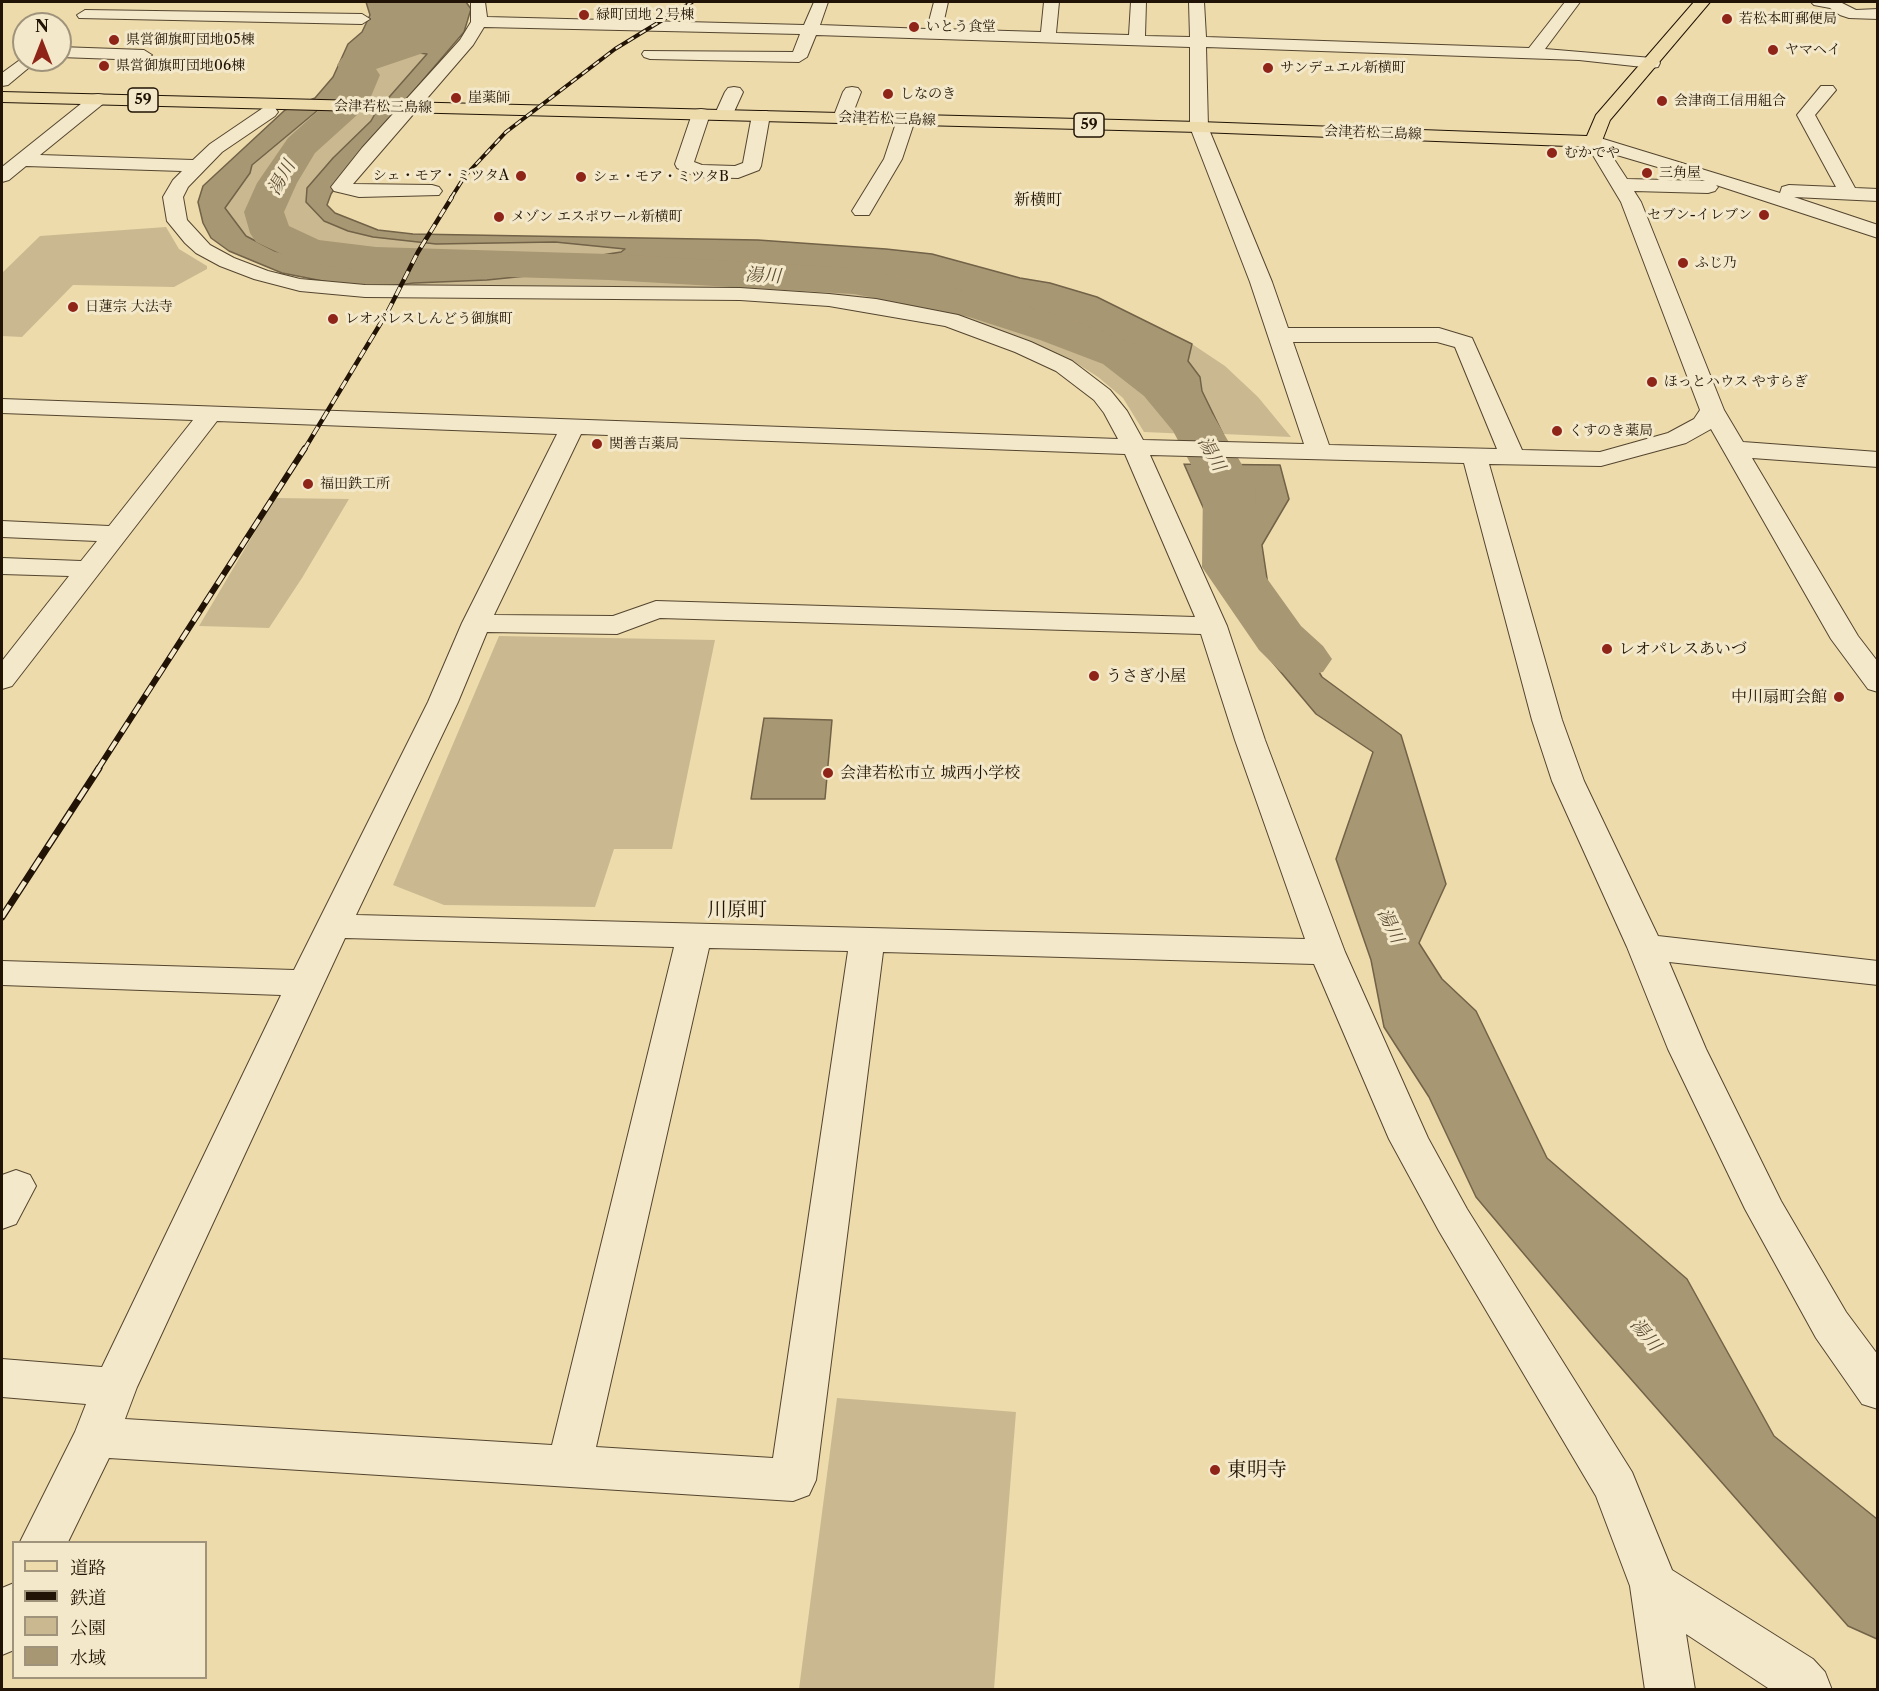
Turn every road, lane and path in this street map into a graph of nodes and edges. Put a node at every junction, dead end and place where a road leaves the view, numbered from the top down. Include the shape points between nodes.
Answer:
1 (102, 2) edge
2 (478, 2) edge
3 (821, 2) edge
4 (941, 2) edge
5 (1052, 2) edge
6 (1139, 2) edge
7 (1197, 2) edge
8 (1573, 2) edge
9 (1702, 2) edge
10 (1819, 2) edge
11 (657, 11) dead end
12 (1878, 14) edge
13 (362, 18) dead end
14 (479, 22) junction
15 (635, 24) junction
16 (809, 31) junction
17 (933, 35) junction
18 (1048, 37) junction
19 (1137, 40) junction
20 (1197, 42) junction
21 (72, 52) edge
22 (650, 54) dead end
23 (1533, 54) junction
24 (144, 55) dead end
25 (1652, 63) junction
26 (1827, 90) dead end
27 (734, 92) dead end
28 (852, 92) dead end
29 (2, 97) edge
30 (98, 99) junction
31 (408, 107) junction
32 (277, 108) junction
33 (701, 114) junction
34 (724, 114) junction
35 (761, 115) junction
36 (842, 118) junction
37 (906, 120) junction
38 (1198, 127) junction
39 (1594, 142) junction
40 (21, 160) junction
41 (196, 166) junction
42 (2, 176) edge
43 (1621, 185) junction
44 (1751, 189) junction
45 (432, 191) dead end
46 (1849, 194) junction
47 (1878, 195) edge
48 (862, 211) dead end
49 (1878, 232) edge
50 (1278, 334) junction
51 (2, 406) edge
52 (1712, 410) junction
53 (210, 414) junction
54 (569, 434) dead end
55 (1677, 438) junction
56 (1144, 447) junction
57 (1312, 452) junction
58 (1511, 452) dead end
59 (1739, 453) junction
60 (1475, 457) junction
61 (1878, 460) edge
62 (2, 529) edge
63 (116, 534) junction
64 (2, 566) edge
65 (89, 568) junction
66 (476, 623) junction
67 (1213, 626) junction
68 (2, 680) edge
69 (1878, 683) edge
70 (334, 926) junction
71 (694, 935) junction
72 (867, 942) junction
73 (1645, 947) junction
74 (1327, 952) junction
75 (2, 973) edge
76 (1878, 973) edge
77 (305, 983) junction
78 (2, 1378) edge
79 (115, 1387) junction
80 (1878, 1390) edge
81 (96, 1437) junction
82 (569, 1467) junction
83 (44, 1541) edge
84 (1654, 1586) junction
85 (12, 1610) edge
86 (2, 1631) edge
87 (1670, 1689) edge
88 (1807, 1689) edge

1 - 13 street via 80,18
2 - 14 street
3 - 16 street
4 - 17 street
5 - 18 street
6 - 19 street
7 - 20 street
8 - 23 street
9 - 25 main road
10 - 12 street via 1834,4 1855,15
11 - 15 street
14 - 15 street
14 - 31 street via 467,42
15 - 16 street
16 - 17 street
16 - 22 street via 799,57
17 - 18 street
18 - 19 street
19 - 20 street
20 - 23 street
20 - 38 street
21 - 24 street
23 - 25 street
25 - 39 main road via 1602,119
26 - 46 street via 1806,115
27 - 34 street
28 - 36 street
29 - 30 main road, 会津若松三島線 / 59
30 - 32 main road, 会津若松三島線 / 59
30 - 40 street
31 - 32 main road, 会津若松三島線 / 59
31 - 33 main road, 会津若松三島線 / 59
31 - 45 street via 341,187 359,191
32 - 41 street
33 - 34 main road, 会津若松三島線 / 59
33 - 35 street via 684,164 699,171 738,172 752,166
34 - 35 main road, 会津若松三島線 / 59
35 - 36 main road, 会津若松三島線 / 59
36 - 37 main road, 会津若松三島線 / 59
37 - 38 main road, 会津若松三島線 / 59
37 - 48 street via 893,159
38 - 39 main road, 会津若松三島線 / 59
38 - 50 street
39 - 43 street
39 - 44 street
40 - 41 street
40 - 42 street
41 - 56 street via 173,197 177,221 204,249 261,275 300,285 365,291 781,296 915,313 959,324 1064,366 1102,394
43 - 44 street
43 - 52 street
44 - 46 street
44 - 49 street
46 - 47 street
50 - 57 street
50 - 58 street via 1439,335 1464,343
51 - 53 street
52 - 55 street via 1703,424
52 - 59 street
53 - 56 street
53 - 63 street
54 - 66 street
55 - 59 street
55 - 60 street via 1601,459
56 - 57 street
56 - 67 street
57 - 60 street
59 - 61 street
59 - 69 street via 1839,629
60 - 73 street via 1547,720 1568,781
62 - 63 street
63 - 65 street
64 - 65 street
65 - 68 street
66 - 67 street via 618,625 656,609
66 - 70 street via 443,702
67 - 74 street
70 - 71 street
70 - 77 street
71 - 72 street
71 - 82 street
72 - 74 street
72 - 82 street via 793,1480
73 - 76 street
73 - 80 street via 1687,1049 1765,1209 1832,1325
74 - 84 street via 1409,1139 1453,1220 1616,1487
75 - 77 street
77 - 79 street
78 - 79 street
79 - 81 street
81 - 82 street
81 - 83 street
84 - 87 street
84 - 88 street via 1795,1676
85 - 86 street

